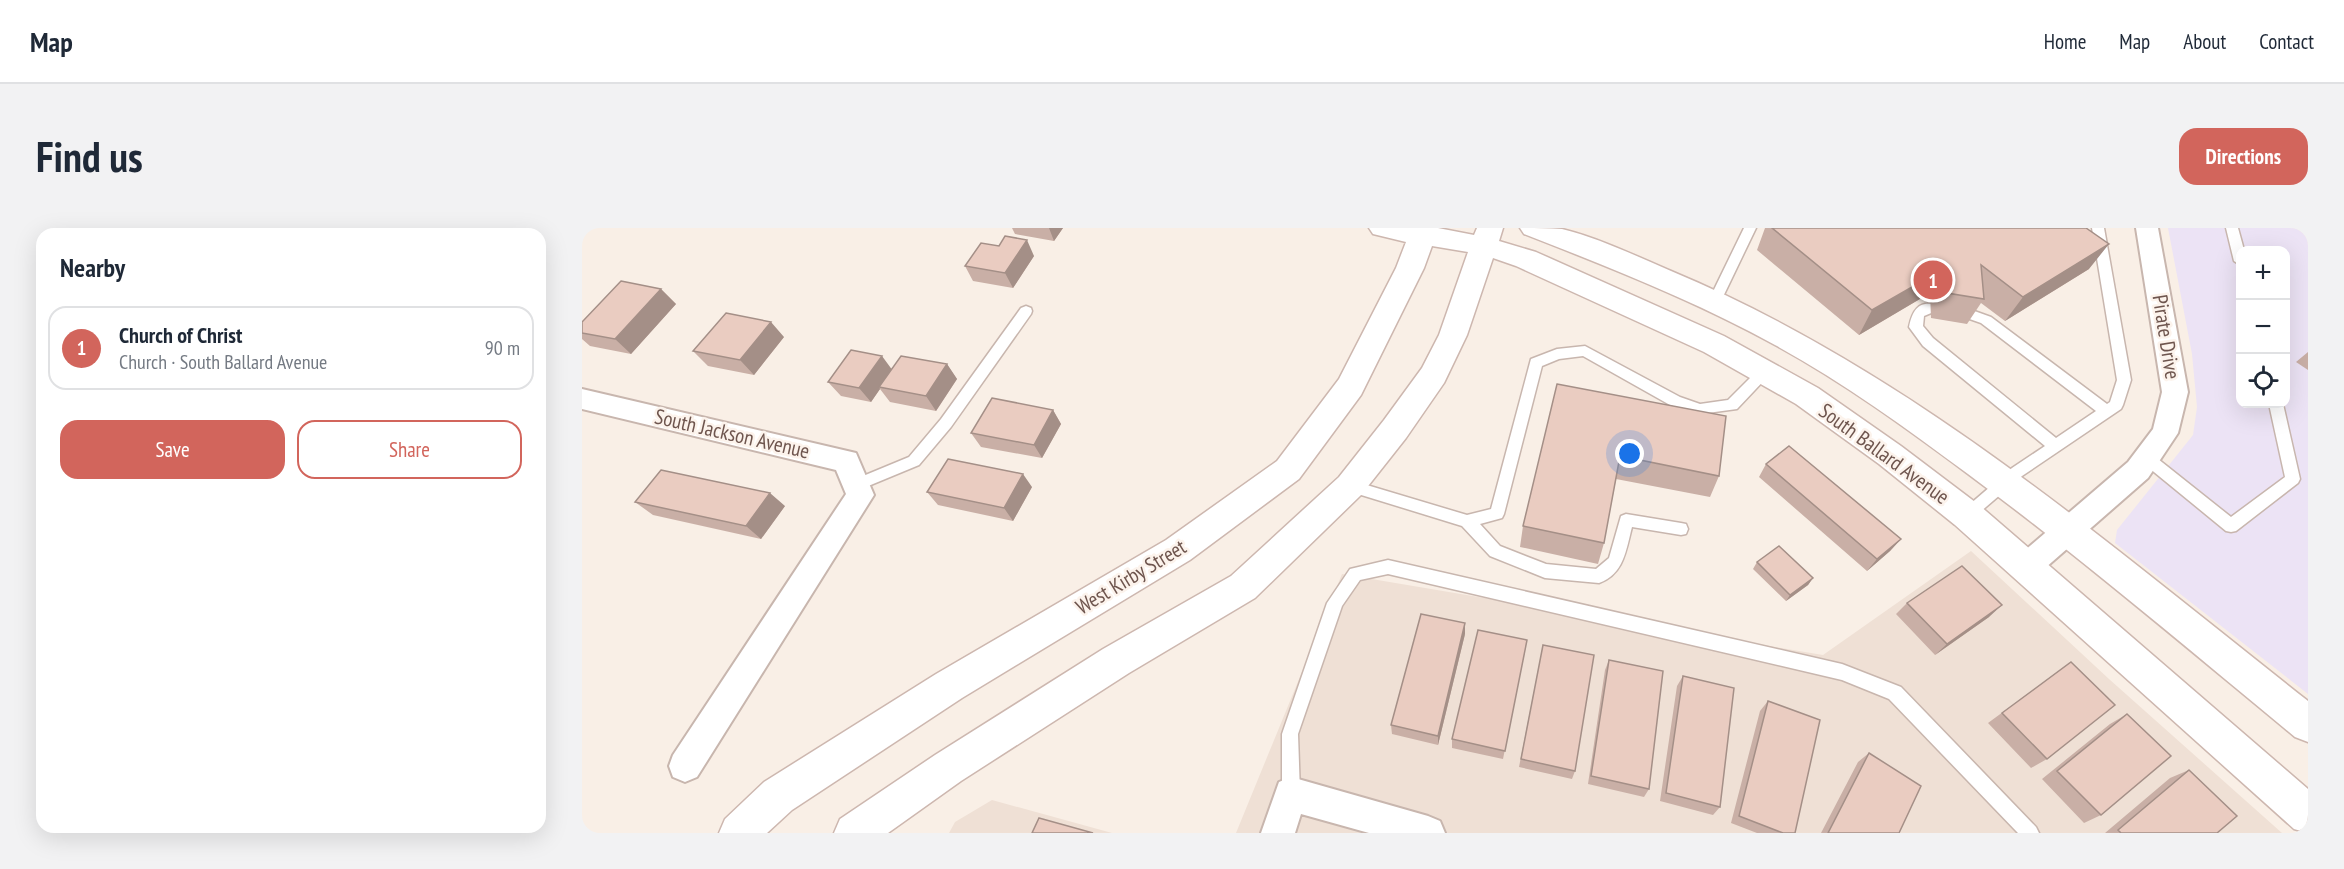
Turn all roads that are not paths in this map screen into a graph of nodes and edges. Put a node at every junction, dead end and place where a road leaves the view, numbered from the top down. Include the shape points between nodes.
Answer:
1 (1382, 228) edge
2 (1533, 228) edge
3 (1750, 228) edge
4 (2098, 228) edge
5 (2147, 228) edge
6 (2232, 228) edge
7 (1424, 232) edge
8 (1488, 237) edge
9 (2237, 246) edge
10 (1715, 300) junction
11 (1931, 308) dead end
12 (1026, 311) dead end
13 (1966, 313) edge
14 (1764, 373) junction
15 (582, 399) edge
16 (2277, 408) edge
17 (2106, 411) junction
18 (2055, 446) junction
19 (2148, 459) junction
20 (2004, 482) junction
21 (1350, 486) junction
22 (858, 490) junction
23 (1967, 515) junction
24 (1467, 522) junction
25 (1680, 529) dead end
26 (2066, 531) junction
27 (2026, 567) junction
28 (2308, 724) edge
29 (685, 766) dead end
30 (1291, 794) junction
31 (2308, 815) edge
32 (740, 833) edge
33 (854, 833) edge
34 (1278, 833) edge
35 (1428, 833) edge
36 (2030, 833) edge

1 - 7 main road, South Ballard Avenue
2 - 10 main road, South Ballard Avenue
3 - 10 lane
4 - 17 lane via 2124,381 2116,405
5 - 19 street, Pirate Drive via 2175,392 2165,433
6 - 9 lane
7 - 8 main road, South Ballard Avenue
7 - 32 main road, West Kirby Street via 1350,387 1288,470 1178,550 949,686 778,796
8 - 14 main road, South Ballard Avenue via 1703,339
8 - 21 main road via 1453,335 1433,375
10 - 20 main road, South Ballard Avenue via 1820,357
11 - 18 lane via 1918,313 1916,327 1928,342
12 - 22 lane via 946,423 914,460
13 - 17 lane via 1986,320
14 - 23 main road, South Ballard Avenue via 1807,396
14 - 24 lane via 1732,405 1700,409 1674,401 1585,351 1557,354 1536,363 1497,514
15 - 22 street, South Jackson Avenue via 846,461
16 - 19 lane via 2293,479 2231,526
17 - 18 lane
18 - 20 lane
19 - 26 street, Pirate Drive
20 - 23 lane
20 - 26 main road, South Ballard Avenue
21 - 24 lane
21 - 33 main road via 1242,587 1116,661
22 - 29 street
23 - 27 main road, South Ballard Avenue
24 - 25 lane via 1495,551 1545,571 1599,576 1616,562 1626,520
26 - 27 street, Pirate Drive
26 - 28 main road, South Ballard Avenue
27 - 31 main road, South Ballard Avenue
30 - 34 street
30 - 35 street
30 - 36 lane via 1290,734 1335,603 1354,574 1388,567 1842,672 1895,693

